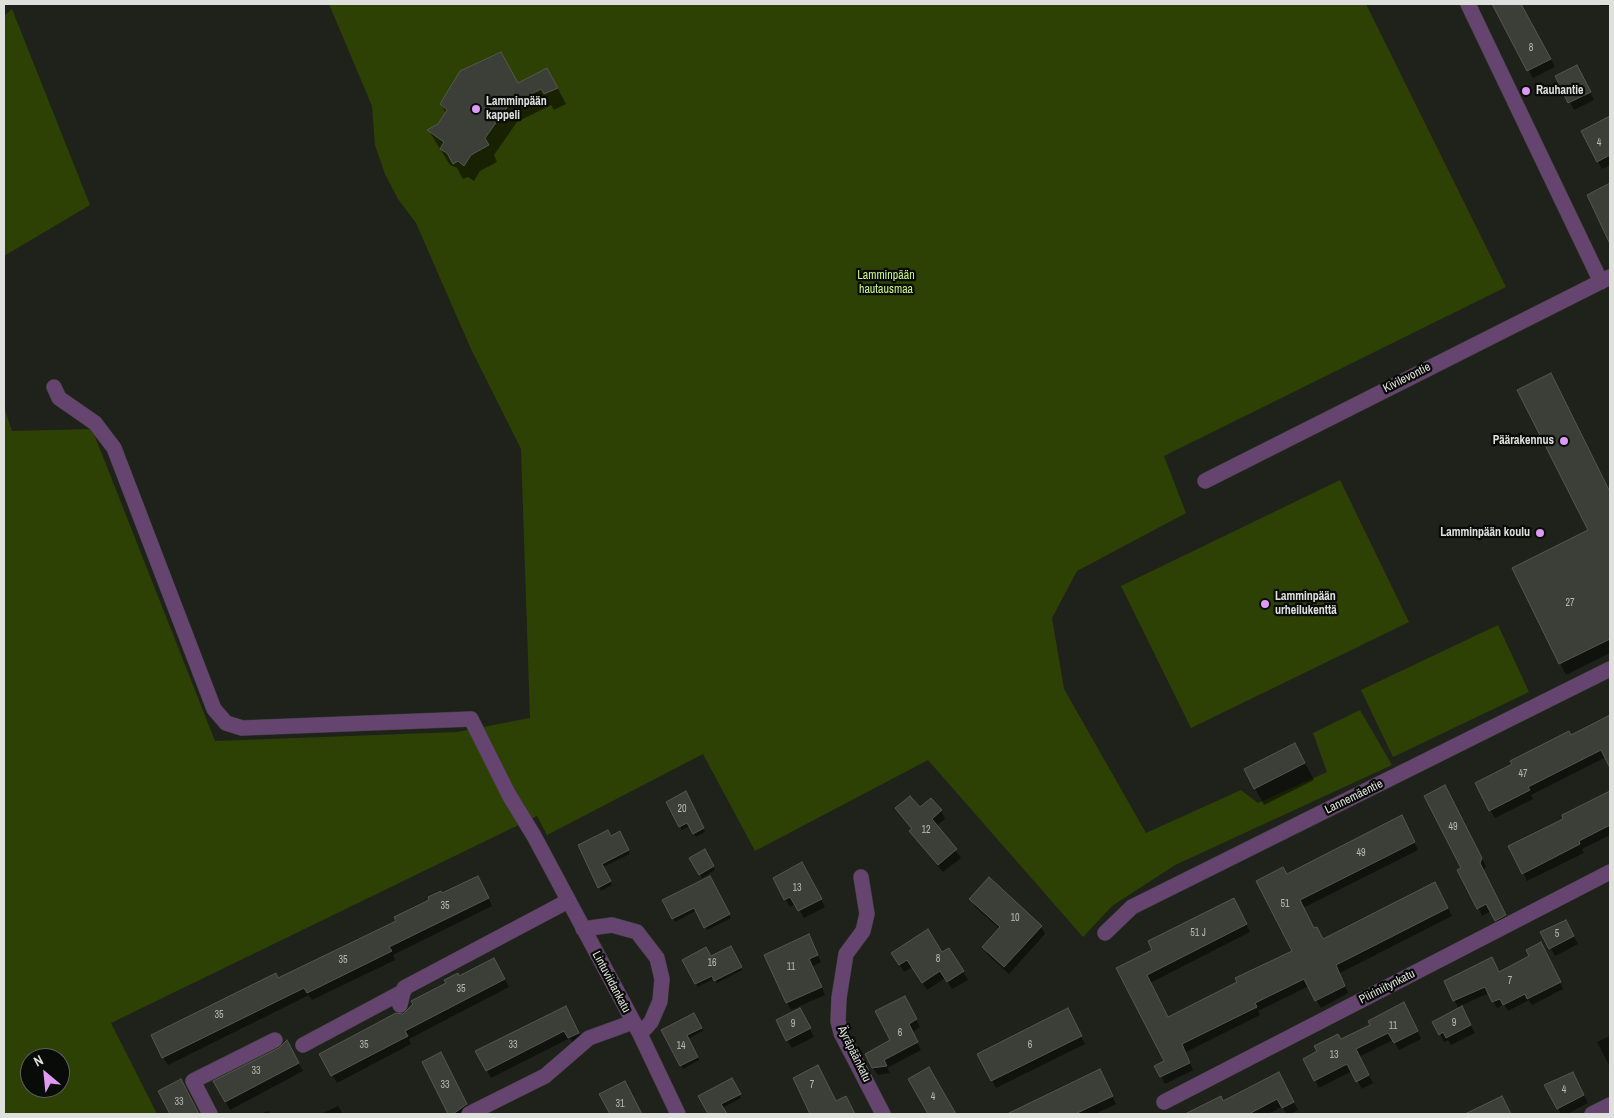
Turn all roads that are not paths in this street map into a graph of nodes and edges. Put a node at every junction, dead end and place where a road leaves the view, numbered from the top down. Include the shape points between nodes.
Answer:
1 (1468, 4) edge
2 (1606, 280) edge
3 (54, 387) dead end
4 (1205, 480) dead end
5 (1610, 669) edge
6 (1610, 872) edge
7 (861, 876) dead end
8 (568, 901) junction
9 (583, 929) junction
10 (1105, 933) dead end
11 (636, 1028) junction
12 (276, 1040) dead end
13 (303, 1045) dead end
14 (1164, 1102) dead end
15 (1609, 1108) edge
16 (210, 1114) edge
17 (468, 1114) edge
18 (678, 1114) edge
19 (883, 1114) edge
20 (1592, 1114) edge

1 - 2 street
2 - 4 street, Kivilevontie
3 - 8 street, Lintuviidankatu via 59,398 95,423 114,448 214,710 226,723 242,728 470,720
5 - 10 street, Lannemäentie via 1132,907
6 - 14 street, Piiriniitynkatu
7 - 19 street, Äyräpäänkatu via 867,914 862,931 846,954 838,1020 841,1033
8 - 9 street, Lintuviidankatu
8 - 13 street via 404,988 402,998
9 - 11 street, Lintuviidankatu
9 - 11 street via 612,925 636,932 657,958 662,979 660,1001 650,1022
11 - 17 street via 589,1038 545,1076
11 - 18 street, Lintuviidankatu
12 - 16 street via 193,1081
15 - 20 street

